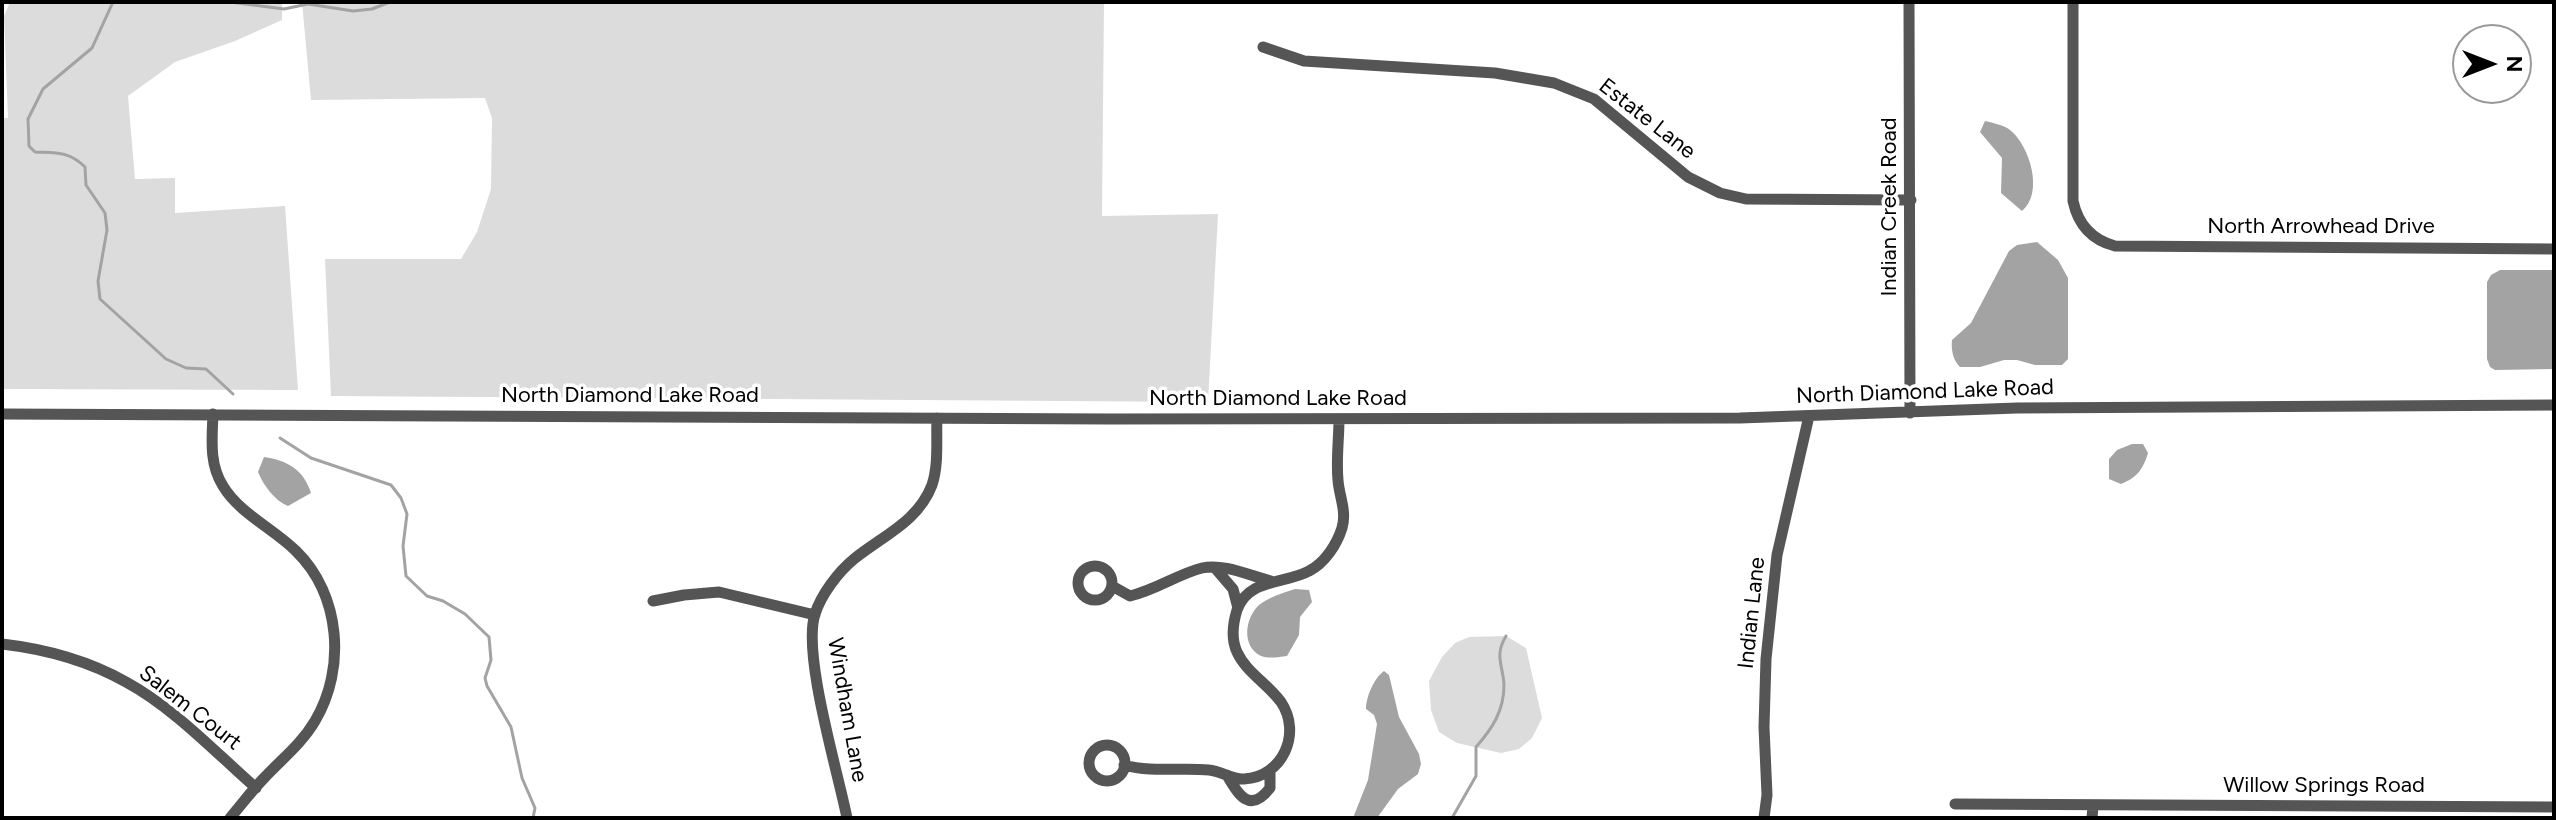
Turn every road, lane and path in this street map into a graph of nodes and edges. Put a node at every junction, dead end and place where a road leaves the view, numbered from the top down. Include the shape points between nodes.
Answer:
1 (1909, 2) edge
2 (2073, 2) edge
3 (1263, 47) dead end
4 (1911, 200) junction
5 (2554, 249) edge
6 (2554, 405) edge
7 (1910, 413) junction
8 (2, 414) edge
9 (213, 414) junction
10 (1809, 416) junction
11 (937, 418) junction
12 (1339, 419) junction
13 (1215, 568) junction
14 (1271, 581) junction
15 (1112, 586) dead end
16 (653, 601) dead end
17 (1238, 608) junction
18 (815, 615) junction
19 (2, 644) edge
20 (1124, 765) dead end
21 (1270, 771) junction
22 (1227, 775) junction
23 (256, 788) junction
24 (1955, 804) dead end
25 (2554, 807) edge
26 (2092, 812) edge
27 (230, 818) edge
28 (847, 818) edge
29 (1764, 818) edge

1 - 4 street, Indian Creek Road
2 - 5 street, North Arrowhead Drive via 2072,189 2078,219 2115,246
3 - 4 street, Estate Lane via 1304,61 1495,73 1554,83 1594,99 1675,168 1720,193 1746,199
4 - 7 street, Indian Creek Road
6 - 7 street, North Diamond Lake Road
7 - 10 street, North Diamond Lake Road
8 - 9 street, North Diamond Lake Road
9 - 11 street, North Diamond Lake Road
9 - 23 street via 212,455 224,488 297,552 315,576 333,622 336,646 327,695 315,721
10 - 12 street, North Diamond Lake Road
10 - 29 street, Indian Lane via 1777,555 1766,659
11 - 12 street, North Diamond Lake Road
11 - 18 street, Windham Lane via 935,470 920,506 908,521 852,560
12 - 14 street via 1342,529 1325,558 1310,571
13 - 14 street
13 - 15 street via 1130,596
13 - 17 street via 1233,589
14 - 17 street
16 - 18 street via 719,592
17 - 21 street via 1233,634 1240,660 1287,713 1288,746
18 - 28 street, Windham Lane via 815,665
19 - 23 street, Salem Court via 57,653 126,682 157,702
20 - 22 street
21 - 22 street via 1242,780
21 - 22 street via 1270,788 1253,801 1236,792
23 - 27 street
24 - 26 street, Willow Springs Road
25 - 26 street, Willow Springs Road

